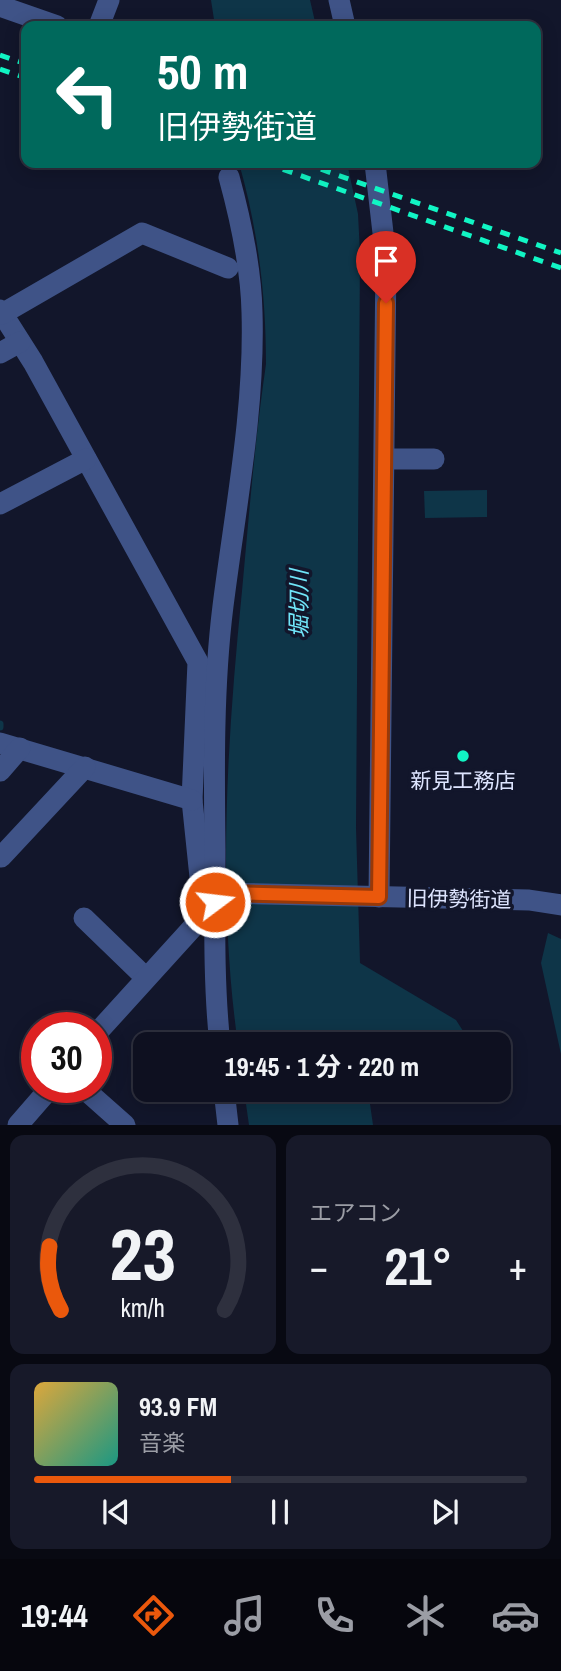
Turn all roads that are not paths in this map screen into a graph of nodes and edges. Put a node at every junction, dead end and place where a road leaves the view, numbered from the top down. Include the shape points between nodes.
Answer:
1 (109, 0) edge
2 (339, 0) edge
3 (0, 6) edge
4 (43, 21) edge
5 (101, 21) edge
6 (344, 21) edge
7 (376, 168) edge
8 (229, 177) dead end
9 (228, 268) dead end
10 (1, 312) edge
11 (20, 342) junction
12 (0, 353) edge
13 (86, 459) junction
14 (386, 459) junction
15 (434, 459) dead end
16 (0, 505) edge
17 (10, 746) edge
18 (85, 767) junction
19 (0, 771) edge
20 (192, 800) junction
21 (1, 857) edge
22 (379, 897) junction
23 (214, 903) junction
24 (561, 905) edge
25 (85, 918) dead end
26 (145, 977) junction
27 (112, 1015) edge
28 (219, 1032) edge
29 (226, 1102) edge
30 (37, 1103) edge
31 (100, 1103) edge
32 (18, 1125) edge
33 (125, 1125) edge
34 (228, 1125) edge

1 - 5 street
2 - 6 street
3 - 4 street
7 - 14 street, 旧伊勢街道 via 386,259
8 - 23 street via 245,237 252,312 246,419 218,668
9 - 10 street via 142,233
10 - 11 street
11 - 12 street
11 - 13 street
13 - 16 street
13 - 20 street via 198,662
14 - 15 street
14 - 22 street, 旧伊勢街道
17 - 18 street
17 - 19 street
18 - 20 street
18 - 21 street
20 - 23 street
22 - 23 street
22 - 24 street, 旧伊勢街道 via 529,900
23 - 26 street
23 - 28 street
25 - 26 street
26 - 27 street
29 - 34 street
30 - 32 street
31 - 33 street

